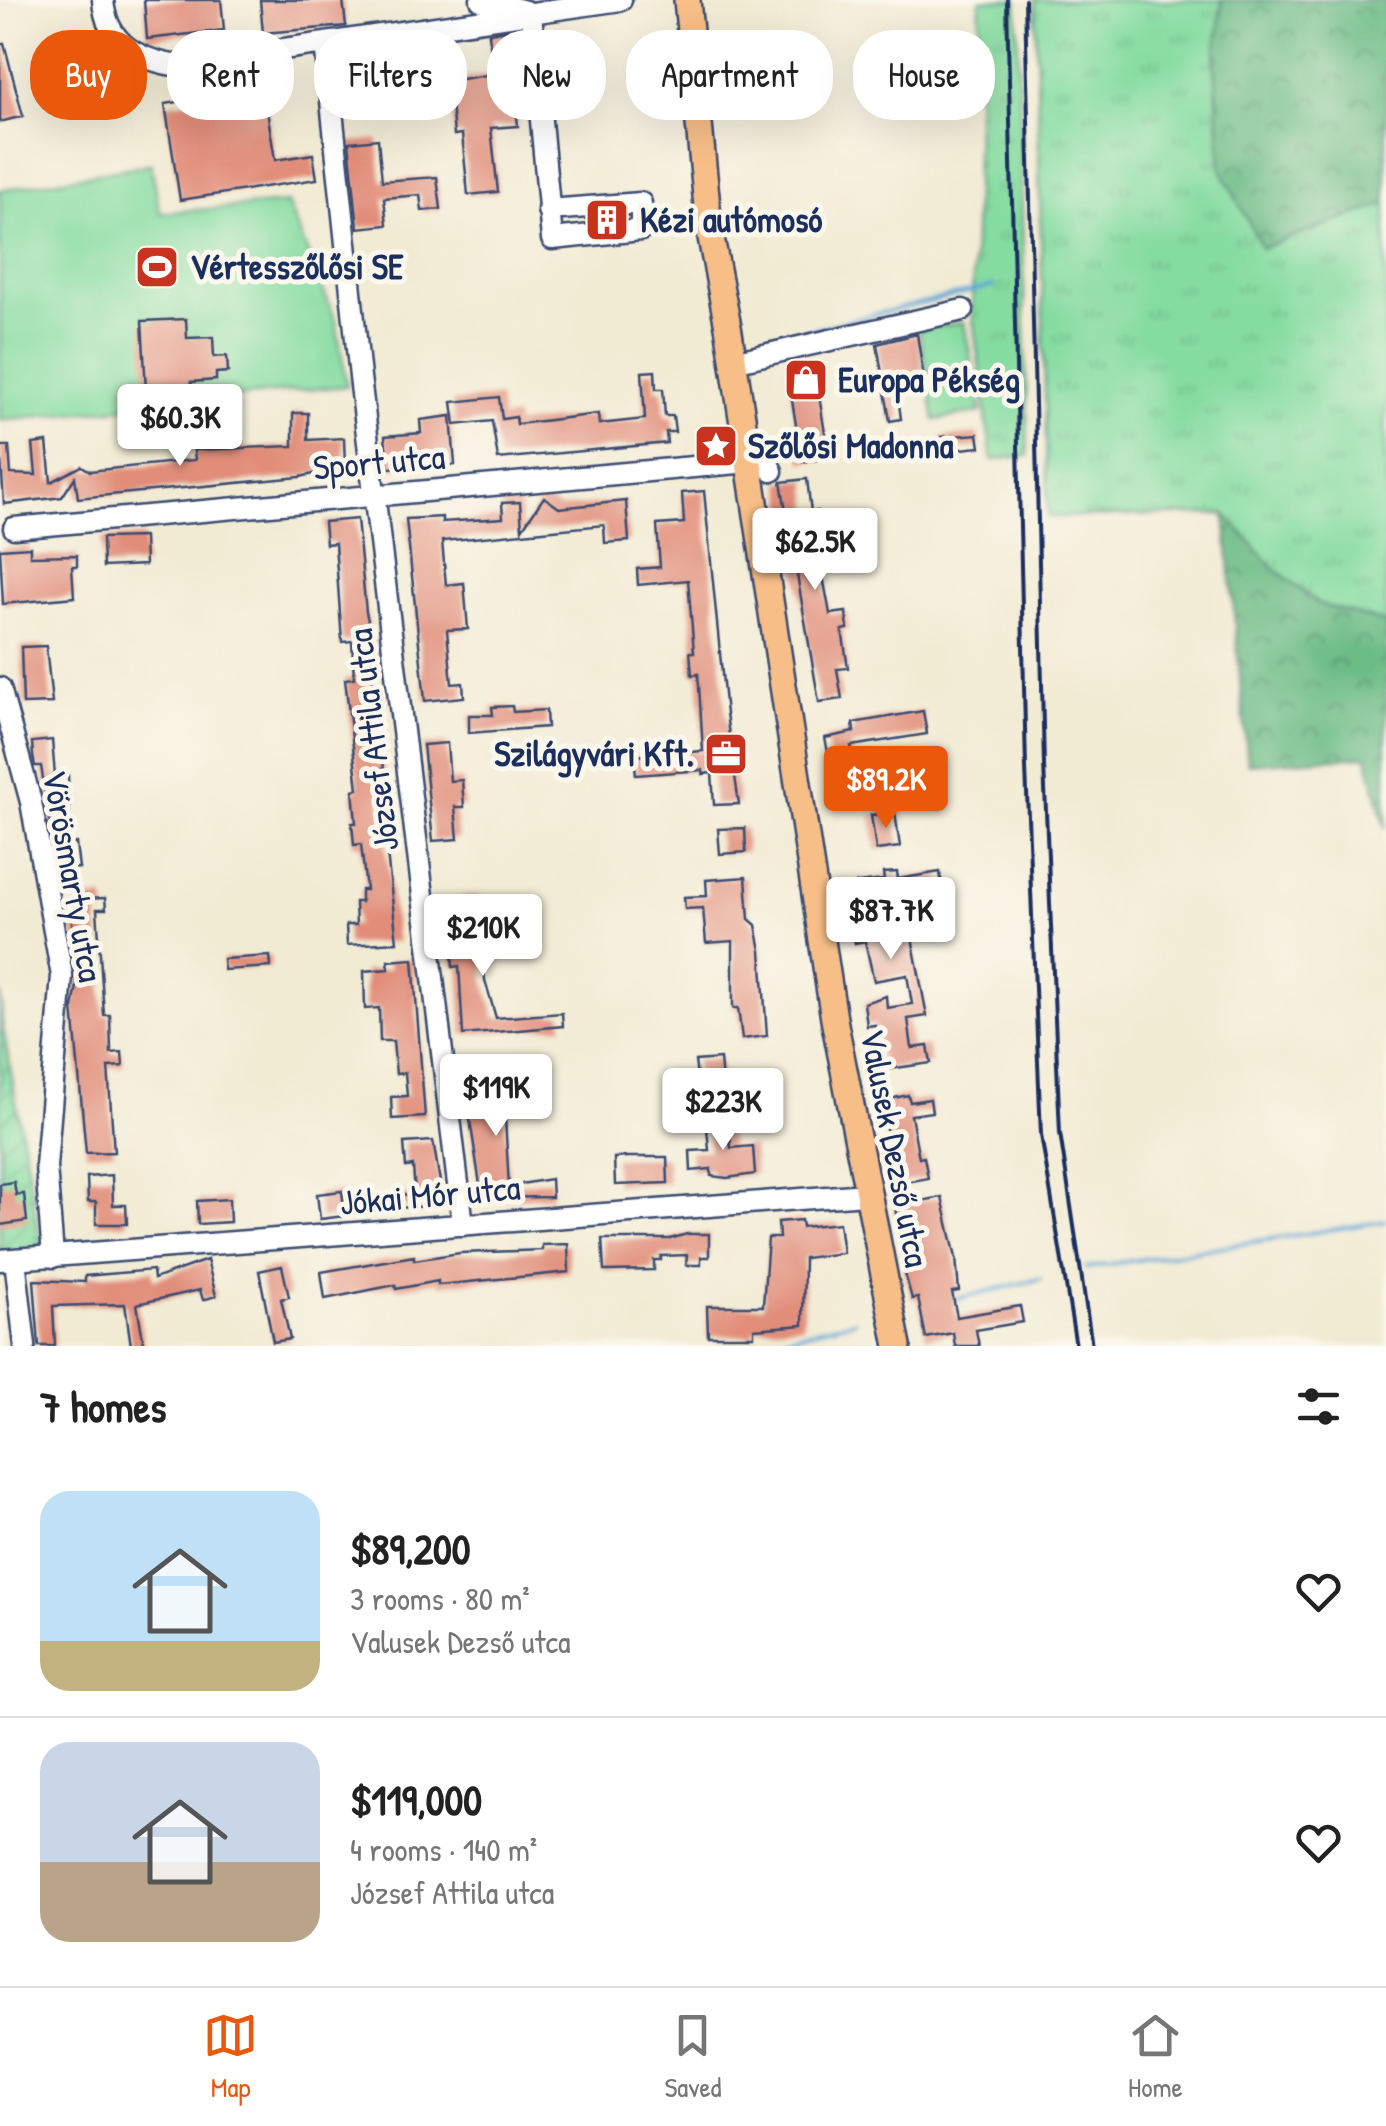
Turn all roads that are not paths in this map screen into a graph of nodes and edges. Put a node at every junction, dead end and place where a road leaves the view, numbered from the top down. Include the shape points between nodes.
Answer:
1 (103, 0) edge
2 (481, 0) edge
3 (621, 0) edge
4 (687, 0) edge
5 (531, 13) junction
6 (419, 30) edge
7 (314, 46) edge
8 (333, 120) edge
9 (548, 210) dead end
10 (963, 310) dead end
11 (733, 362) junction
12 (760, 460) junction
13 (376, 495) junction
14 (14, 528) dead end
15 (0, 688) edge
16 (866, 1194) junction
17 (463, 1224) junction
18 (53, 1257) junction
19 (8, 1259) edge
20 (25, 1346) edge
21 (898, 1346) edge

1 - 7 street via 111,34 152,61 193,64
2 - 5 street
3 - 5 street
4 - 11 main road, Valusek Dezső utca via 709,227
5 - 6 street
5 - 9 street
8 - 13 street, József Attila utca
10 - 11 street
11 - 12 main road, Valusek Dezső utca
12 - 13 street, Sport utca
12 - 16 main road, Valusek Dezső utca via 837,1038
13 - 14 street, Sport utca
13 - 17 street, József Attila utca
15 - 18 street, Vörösmarty utca via 31,802 62,976 46,1166
16 - 17 street, Jókai Mór utca
16 - 21 main road, Valusek Dezső utca
17 - 18 street, Jókai Mór utca
18 - 19 street, Jókai Mór utca
19 - 20 street

